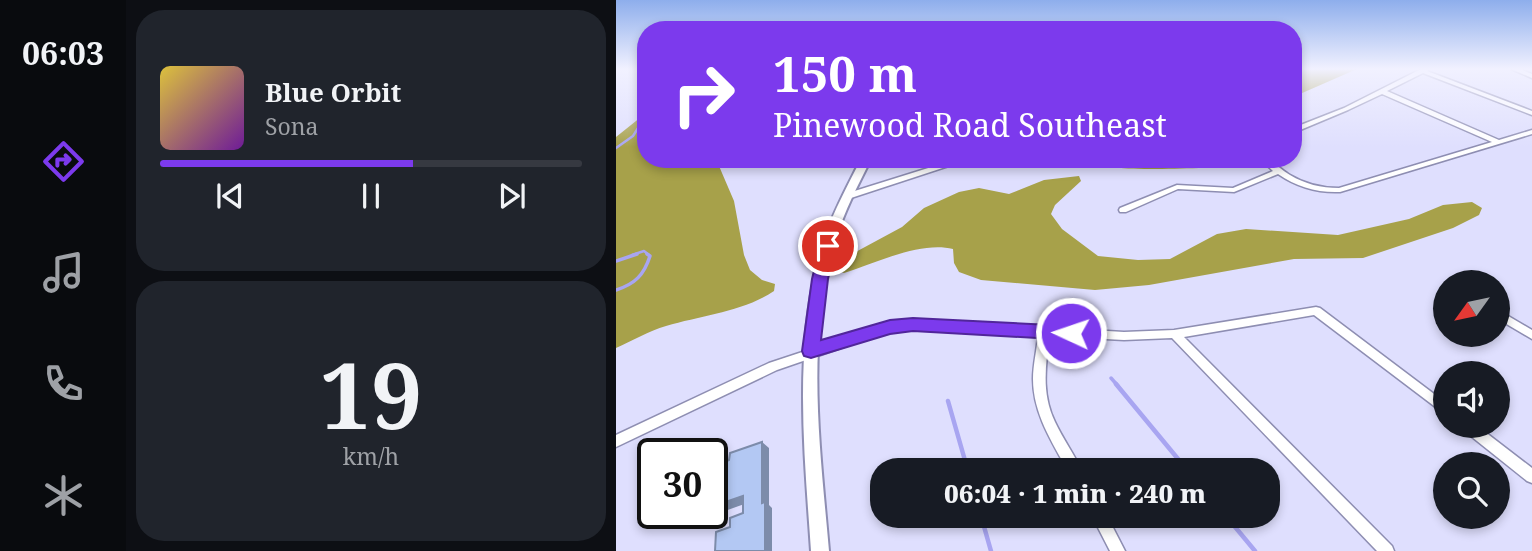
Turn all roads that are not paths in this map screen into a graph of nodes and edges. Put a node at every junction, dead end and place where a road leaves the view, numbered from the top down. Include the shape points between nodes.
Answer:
1 (1373, 95) edge
2 (1390, 95) edge
3 (1486, 95) edge
4 (1532, 113) edge
5 (1302, 127) edge
6 (1532, 132) edge
7 (1496, 141) junction
8 (862, 168) edge
9 (937, 168) edge
10 (1275, 168) edge
11 (1279, 171) junction
12 (848, 196) junction
13 (1123, 210) dead end
14 (1510, 321) edge
15 (1044, 332) junction
16 (1174, 334) junction
17 (1532, 335) edge
18 (811, 351) junction
19 (1433, 400) edge
20 (1483, 438) edge
21 (616, 441) edge
22 (1068, 458) edge
23 (1532, 476) edge
24 (1106, 528) edge
25 (820, 551) edge
26 (1118, 551) edge
27 (1387, 551) edge

1 - 5 street
2 - 7 street
3 - 4 street
6 - 7 street
7 - 11 street via 1340,190 1317,189
8 - 12 street
9 - 12 street
10 - 11 street
11 - 13 street via 1234,190 1177,187
12 - 18 street via 824,262
14 - 17 street
15 - 16 street
15 - 18 street via 913,324
15 - 22 street via 1041,398
16 - 19 street via 1316,311
16 - 27 street
18 - 21 street
18 - 25 street
20 - 23 street
24 - 26 street

